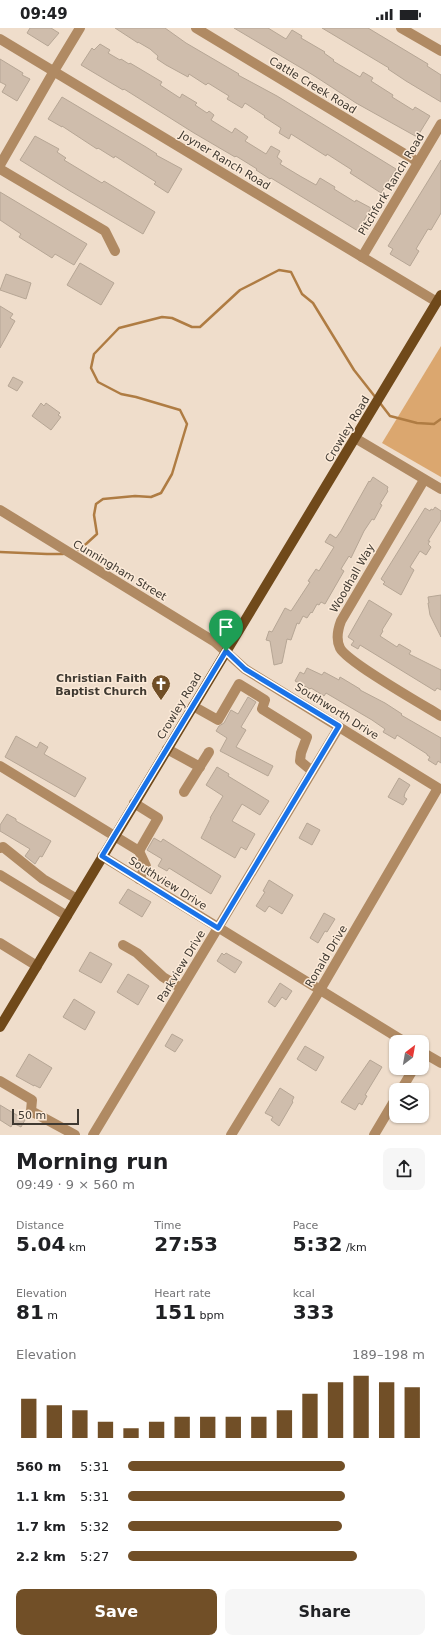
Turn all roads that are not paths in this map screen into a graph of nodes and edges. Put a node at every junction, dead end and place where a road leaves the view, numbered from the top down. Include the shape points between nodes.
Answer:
1 (80, 28) edge
2 (196, 28) edge
3 (401, 28) edge
4 (0, 39) edge
5 (441, 52) edge
6 (54, 71) junction
7 (441, 124) edge
8 (418, 162) junction
9 (0, 165) edge
10 (0, 169) edge
11 (115, 251) dead end
12 (362, 257) junction
13 (439, 298) edge
14 (355, 438) junction
15 (424, 480) junction
16 (441, 489) edge
17 (0, 510) edge
18 (226, 651) junction
19 (193, 706) junction
20 (441, 716) edge
21 (339, 726) junction
22 (167, 749) junction
23 (209, 752) dead end
24 (0, 766) edge
25 (200, 767) junction
26 (312, 771) junction
27 (438, 788) joint
28 (184, 792) dead end
29 (134, 803) junction
30 (114, 836) junction
31 (0, 848) edge
32 (139, 851) junction
33 (102, 856) junction
34 (0, 875) edge
35 (139, 879) junction
36 (77, 899) junction
37 (67, 916) junction
38 (218, 928) junction
39 (0, 943) edge
40 (123, 945) dead end
41 (37, 966) junction
42 (181, 988) junction
43 (320, 990) junction
44 (0, 1027) edge
45 (394, 1035) edge
46 (429, 1057) edge
47 (441, 1063) edge
48 (0, 1081) edge
49 (389, 1110) edge
50 (75, 1135) edge
51 (93, 1135) edge
52 (231, 1135) edge
53 (374, 1135) edge

1 - 6 street
2 - 8 street, Cattle Creek Road
3 - 5 street
4 - 6 street, Joyner Ranch Road
6 - 9 street
6 - 12 street, Joyner Ranch Road
7 - 8 street, Pitchfork Ranch Road
8 - 12 street, Pitchfork Ranch Road
10 - 11 street via 105,231
12 - 13 street, Joyner Ranch Road
13 - 14 main road, Crowley Road
14 - 15 street
14 - 18 main road, Crowley Road
15 - 16 street
15 - 20 street, Woodhall Way via 350,602 338,630 339,647 351,660
17 - 18 street, Cunningham Street
18 - 19 main road, Crowley Road
18 - 21 street, Southworth Drive via 245,669
19 - 22 main road, Crowley Road
19 - 26 street via 218,720 239,684 266,700 262,709 307,737 300,761
21 - 26 street, Parkview Drive
21 - 27 street, Southworth Drive
22 - 25 street
22 - 29 main road, Crowley Road
23 - 25 street
24 - 30 street
25 - 28 street
26 - 38 street, Parkview Drive
27 - 43 street, Ronald Drive
29 - 30 main road, Crowley Road
29 - 32 street via 158,818
30 - 32 street
30 - 33 main road, Crowley Road
31 - 36 street via 3,847 43,879
32 - 35 street via 146,866
33 - 35 street, Southview Drive
33 - 36 main road, Crowley Road
34 - 37 street
35 - 38 street, Southview Drive
36 - 37 main road, Crowley Road
37 - 41 main road, Crowley Road
38 - 42 street, Parkview Drive
38 - 43 street, Southview Drive
39 - 41 street
40 - 42 street
41 - 44 main road, Crowley Road
42 - 51 street, Parkview Drive
43 - 45 street, Southview Drive
43 - 52 street, Ronald Drive
46 - 47 street
48 - 50 street via 32,1100 32,1111
49 - 53 street

